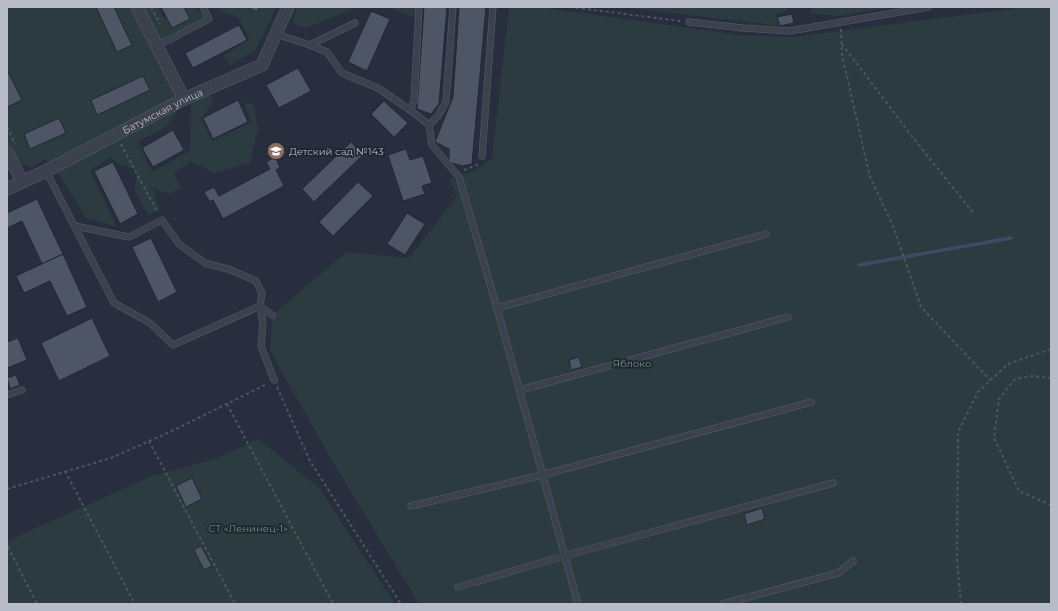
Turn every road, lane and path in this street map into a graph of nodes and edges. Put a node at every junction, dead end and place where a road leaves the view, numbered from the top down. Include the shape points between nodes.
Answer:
1 (137, 7) edge
2 (203, 7) edge
3 (288, 7) edge
4 (419, 7) edge
5 (453, 7) edge
6 (494, 7) edge
7 (570, 7) edge
8 (928, 7) edge
9 (689, 22) joint
10 (841, 22) junction
11 (355, 23) dead end
12 (276, 34) junction
13 (842, 44) junction
14 (310, 45) junction
15 (157, 46) junction
16 (184, 99) junction
17 (410, 110) junction
18 (429, 125) junction
19 (116, 135) junction
20 (7, 152) edge
21 (482, 156) joint
22 (46, 171) junction
23 (455, 173) junction
24 (22, 181) junction
25 (7, 189) edge
26 (974, 214) dead end
27 (162, 220) junction
28 (75, 226) junction
29 (766, 234) dead end
30 (260, 306) junction
31 (497, 308) junction
32 (272, 315) dead end
33 (788, 317) dead end
34 (1051, 349) edge
35 (1051, 378) edge
36 (274, 380) junction
37 (990, 380) junction
38 (22, 390) dead end
39 (520, 390) junction
40 (7, 395) edge
41 (811, 402) dead end
42 (227, 404) junction
43 (149, 441) junction
44 (65, 472) junction
45 (542, 474) junction
46 (833, 483) dead end
47 (7, 489) edge
48 (1051, 505) edge
49 (411, 506) dead end
50 (8, 547) edge
51 (564, 556) junction
52 (853, 561) dead end
53 (458, 587) dead end
54 (37, 604) edge
55 (135, 604) edge
56 (235, 604) edge
57 (333, 604) edge
58 (401, 604) edge
59 (578, 604) edge
60 (723, 604) edge
61 (961, 604) edge

1 - 15 street
2 - 15 lane via 209,19
3 - 12 street, Батумская улица
4 - 17 lane via 414,101
5 - 18 lane via 446,102
6 - 21 lane
7 - 9 path
8 - 10 lane
9 - 10 lane via 790,31
10 - 13 path
11 - 14 lane
12 - 14 lane
12 - 16 street, Батумская улица via 262,65
13 - 26 path
13 - 37 path via 842,55 870,177 893,226 921,307
14 - 17 lane via 327,52 342,73 378,88
15 - 16 street
16 - 19 street, Батумская улица
17 - 18 lane
18 - 23 lane via 432,145
19 - 22 street, Батумская улица
19 - 27 path
20 - 24 street
21 - 23 path via 477,165
22 - 24 street, Батумская улица
22 - 28 lane
23 - 31 lane via 459,177
24 - 25 street, Батумская улица
27 - 28 lane via 129,237
27 - 30 lane via 180,244 205,263 231,270 256,281 262,293
28 - 30 lane via 114,303 150,322 173,345
29 - 31 lane
30 - 32 lane
30 - 36 lane via 263,324 261,346
31 - 39 lane
33 - 39 lane
34 - 37 path via 1008,364
35 - 48 path via 1032,376 1015,379 999,399 994,438 1019,491
36 - 42 path
36 - 58 path via 310,461
37 - 61 path via 978,392 958,432 958,559
38 - 40 lane
39 - 45 lane
41 - 45 lane
42 - 43 path
42 - 57 path
43 - 44 path via 111,458
43 - 56 path
44 - 47 path
44 - 55 path
45 - 49 lane
45 - 51 lane
46 - 51 lane
50 - 54 path
51 - 53 lane
51 - 59 lane
52 - 60 lane via 838,573

